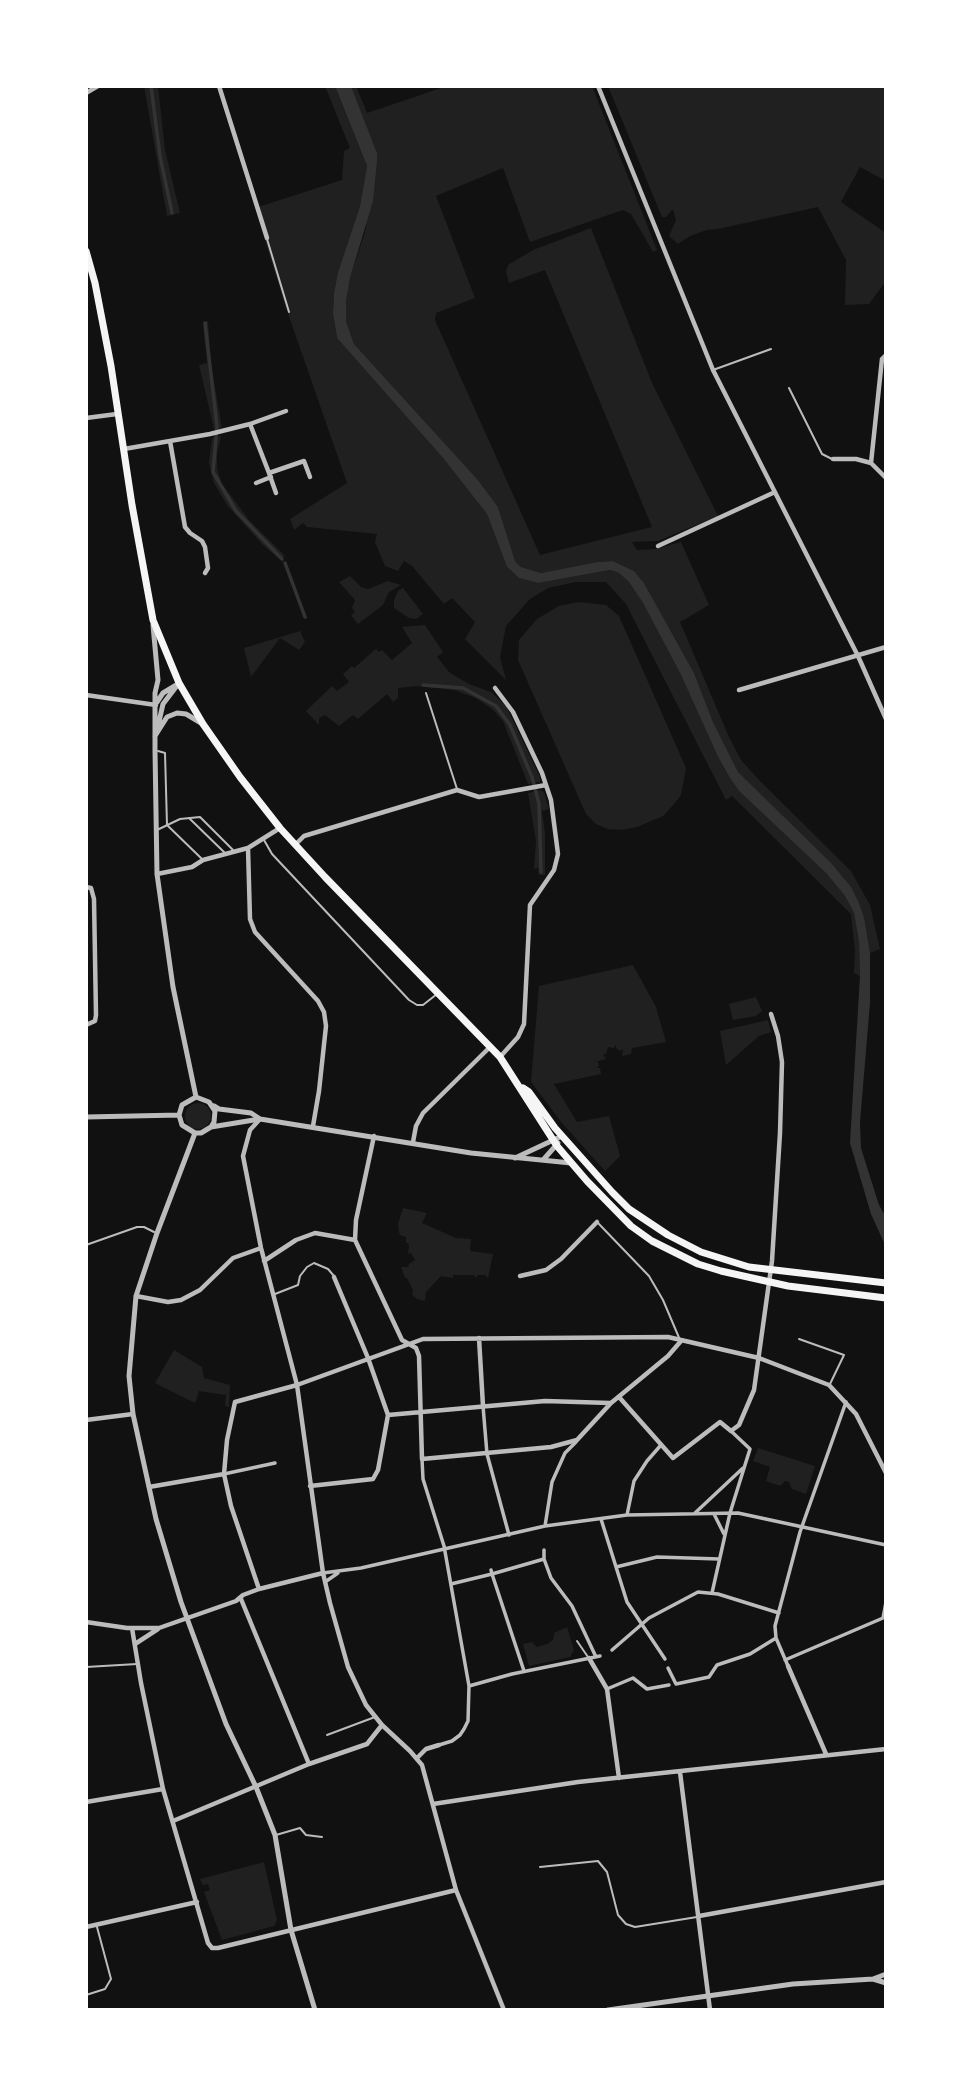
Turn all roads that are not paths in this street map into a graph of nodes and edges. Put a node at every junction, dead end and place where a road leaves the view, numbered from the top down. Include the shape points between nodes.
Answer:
1 (98, 86) edge
2 (219, 86) edge
3 (598, 86) edge
4 (86, 93) edge
5 (267, 238) joint
6 (86, 251) edge
7 (289, 312) dead end
8 (771, 349) dead end
9 (884, 357) edge
10 (713, 370) junction
11 (789, 388) dead end
12 (286, 411) dead end
13 (118, 414) junction
14 (86, 418) edge
15 (250, 424) junction
16 (170, 441) junction
17 (124, 449) junction
18 (833, 459) joint
19 (871, 463) junction
20 (270, 475) junction
21 (310, 477) dead end
22 (886, 478) edge
23 (256, 483) dead end
24 (775, 492) junction
25 (276, 493) dead end
26 (658, 546) dead end
27 (205, 573) dead end
28 (153, 620) junction
29 (886, 647) edge
30 (858, 656) junction
31 (179, 683) junction
32 (495, 688) dead end
33 (739, 690) dead end
34 (426, 693) dead end
35 (86, 695) edge
36 (156, 705) junction
37 (886, 719) edge
38 (203, 724) junction
39 (155, 736) junction
40 (155, 750) junction
41 (546, 785) junction
42 (457, 790) junction
43 (188, 818) junction
44 (167, 825) junction
45 (280, 828) junction
46 (156, 830) junction
47 (263, 839) junction
48 (295, 845) junction
49 (248, 848) junction
50 (235, 852) junction
51 (226, 854) junction
52 (203, 860) junction
53 (157, 874) junction
54 (86, 887) edge
55 (438, 993) junction
56 (771, 1014) dead end
57 (86, 1025) edge
58 (491, 1046) junction
59 (500, 1057) junction
60 (522, 1088) junction
61 (196, 1097) junction
62 (213, 1105) junction
63 (179, 1115) junction
64 (86, 1117) edge
65 (260, 1119) junction
66 (313, 1126) junction
67 (211, 1127) junction
68 (195, 1133) junction
69 (374, 1136) junction
70 (562, 1136) junction
71 (413, 1142) junction
72 (555, 1143) junction
73 (515, 1158) junction
74 (544, 1159) junction
75 (571, 1163) junction
76 (597, 1222) joint
77 (157, 1233) junction
78 (355, 1240) junction
79 (86, 1245) edge
80 (261, 1248) junction
81 (264, 1261) junction
82 (771, 1271) junction
83 (520, 1276) dead end
84 (334, 1277) joint
85 (769, 1282) junction
86 (886, 1283) edge
87 (274, 1294) junction
88 (136, 1296) junction
89 (886, 1298) edge
90 (479, 1338) junction
91 (799, 1339) dead end
92 (681, 1340) junction
93 (407, 1343) junction
94 (760, 1358) junction
95 (368, 1359) junction
96 (297, 1385) junction
97 (830, 1385) junction
98 (619, 1397) junction
99 (846, 1402) junction
100 (611, 1403) junction
101 (483, 1406) junction
102 (421, 1412) junction
103 (133, 1415) junction
104 (388, 1416) junction
105 (86, 1420) edge
106 (731, 1432) junction
107 (577, 1440) junction
108 (661, 1445) junction
109 (487, 1454) junction
110 (422, 1459) junction
111 (275, 1463) dead end
112 (745, 1466) junction
113 (886, 1473) edge
114 (224, 1474) junction
115 (310, 1486) junction
116 (149, 1487) junction
117 (730, 1513) junction
118 (714, 1514) junction
119 (627, 1515) junction
120 (694, 1515) junction
121 (601, 1519) junction
122 (545, 1526) junction
123 (801, 1527) junction
124 (509, 1535) junction
125 (725, 1536) junction
126 (886, 1545) edge
127 (445, 1550) junction
128 (544, 1550) dead end
129 (544, 1559) junction
130 (719, 1559) junction
131 (616, 1567) junction
132 (323, 1570) junction
133 (340, 1572) junction
134 (492, 1572) junction
135 (325, 1582) junction
136 (451, 1584) junction
137 (259, 1589) junction
138 (712, 1593) junction
139 (241, 1599) junction
140 (886, 1602) edge
141 (779, 1613) junction
142 (187, 1620) junction
143 (86, 1622) edge
144 (642, 1624) junction
145 (132, 1628) junction
146 (159, 1628) junction
147 (776, 1638) junction
148 (577, 1641) dead end
149 (135, 1644) junction
150 (612, 1650) dead end
151 (589, 1658) junction
152 (666, 1659) dead end
153 (785, 1660) junction
154 (137, 1664) junction
155 (788, 1666) joint
156 (86, 1667) edge
157 (668, 1668) dead end
158 (524, 1671) junction
159 (669, 1685) dead end
160 (469, 1686) junction
161 (607, 1689) junction
162 (376, 1717) junction
163 (382, 1725) junction
164 (327, 1735) dead end
165 (439, 1745) joint
166 (886, 1749) edge
167 (826, 1754) junction
168 (417, 1758) junction
169 (309, 1764) junction
170 (680, 1772) junction
171 (619, 1778) junction
172 (256, 1787) junction
173 (163, 1789) junction
174 (86, 1802) edge
175 (433, 1804) junction
176 (173, 1821) junction
177 (275, 1835) junction
178 (322, 1837) dead end
179 (540, 1867) dead end
180 (886, 1882) edge
181 (456, 1890) junction
182 (197, 1902) junction
183 (699, 1916) junction
184 (96, 1925) junction
185 (86, 1927) edge
186 (291, 1930) junction
187 (886, 1974) edge
188 (873, 1979) junction
189 (886, 1983) edge
190 (86, 1996) edge
191 (709, 1996) junction
192 (315, 2010) edge
193 (504, 2010) edge
194 (608, 2010) edge
195 (710, 2010) edge

1 - 4 street
2 - 5 street
3 - 10 street
5 - 7 lane
6 - 13 main road
8 - 10 lane
9 - 19 street
10 - 24 street
11 - 18 lane via 822,454
12 - 15 street
13 - 14 street
13 - 17 main road
15 - 16 street
15 - 20 street
16 - 17 street
16 - 27 street via 185,527 205,547
17 - 28 main road
18 - 19 street
19 - 22 street
20 - 21 street via 304,460
20 - 23 street
20 - 25 street
24 - 26 street
24 - 30 street
28 - 31 main road
28 - 36 street
29 - 30 street
30 - 33 street
30 - 37 street
31 - 36 street via 163,693
31 - 38 main road
31 - 39 street via 163,704
32 - 41 street via 513,712
34 - 42 lane
35 - 36 street
36 - 39 street
38 - 39 street via 177,713 167,717
38 - 45 main road
39 - 40 street
40 - 44 lane via 164,753
40 - 46 street
41 - 42 street via 479,797
41 - 59 street via 558,854 554,870 530,905 524,1024
42 - 48 street via 304,836
43 - 44 lane
43 - 50 lane via 200,817
43 - 51 lane
44 - 46 lane
44 - 52 lane
45 - 47 street
45 - 48 main road
46 - 53 street
47 - 49 street
47 - 55 lane via 409,1000 423,1005
48 - 55 main road
49 - 50 street
49 - 66 street via 250,919 255,932 324,1012
50 - 51 street
51 - 52 street
52 - 53 street
53 - 61 street via 173,987
54 - 57 street via 91,888 94,899 96,1015 95,1021
55 - 58 main road
56 - 82 street via 782,1062
58 - 59 main road
58 - 71 street via 423,1113
59 - 60 main road
60 - 70 main road
60 - 72 main road
61 - 62 street
61 - 63 street via 183,1105
62 - 65 street
62 - 67 street
63 - 64 street
63 - 68 street via 186,1129
65 - 66 street
65 - 67 street
65 - 80 street via 250,1130 243,1156
66 - 69 street
67 - 68 street
68 - 77 street
69 - 71 street
69 - 78 street
70 - 72 street
70 - 82 main road via 629,1209 655,1228 701,1252
71 - 73 street
72 - 73 street
72 - 74 street
72 - 75 main road
73 - 74 street
74 - 75 street
75 - 85 main road via 615,1211 652,1241 698,1264
76 - 83 street via 546,1270
76 - 92 lane via 649,1276
77 - 79 lane via 136,1227
77 - 88 street
78 - 81 street via 315,1233
78 - 93 street
80 - 81 street
80 - 88 street via 233,1258 193,1296 168,1302
81 - 87 street
82 - 85 street
82 - 86 main road
84 - 87 lane via 314,1263 300,1276 298,1285
84 - 95 street
85 - 89 main road
85 - 94 street
87 - 96 street
88 - 103 street via 129,1376
90 - 92 street
90 - 93 street
90 - 101 street
91 - 97 lane via 844,1355
92 - 94 street
92 - 98 street
93 - 95 street
93 - 102 street via 419,1356
94 - 97 street
94 - 106 street via 754,1390 739,1425
95 - 96 street
95 - 104 street
96 - 114 street via 235,1402
96 - 115 street
97 - 99 street
98 - 100 street
98 - 108 street
99 - 113 street via 871,1439
99 - 123 street
100 - 101 street via 545,1401
100 - 107 street
101 - 102 street
101 - 109 street
102 - 104 street
102 - 110 street
103 - 105 street
103 - 116 street
104 - 115 street via 379,1470 373,1479
106 - 108 street via 720,1422 673,1458
106 - 112 street via 750,1449
107 - 109 street
107 - 122 street via 565,1453 552,1482
108 - 119 street via 634,1481
109 - 110 street
109 - 124 street
110 - 127 street
111 - 114 street
112 - 117 street
112 - 120 street
114 - 116 street
114 - 137 street
115 - 132 street
116 - 142 street
117 - 118 street
117 - 123 street
117 - 125 street
118 - 120 street
118 - 125 street
119 - 120 street
119 - 121 street
121 - 122 street
121 - 131 street
122 - 124 street
123 - 126 street
123 - 141 street
124 - 127 street
125 - 130 street
127 - 133 street
127 - 136 street
128 - 129 street
129 - 134 street
129 - 151 street via 598,1657
130 - 131 street via 657,1557
130 - 138 street
131 - 144 street via 627,1602
132 - 133 street
132 - 135 street
132 - 137 street
133 - 135 street
134 - 136 street
134 - 158 street
135 - 162 street via 348,1667
136 - 160 street
137 - 139 street
138 - 141 street
138 - 144 street via 686,1597
139 - 142 street
139 - 169 street
140 - 153 street via 884,1618
141 - 147 street
142 - 146 street
142 - 172 street via 226,1724
143 - 145 street
144 - 150 street
144 - 152 street
145 - 146 street
145 - 149 street
146 - 149 street
147 - 153 street
147 - 157 street via 750,1654 717,1665 709,1677 676,1684
148 - 151 lane
149 - 154 street
151 - 158 street
151 - 161 street
153 - 155 street
154 - 156 lane
154 - 173 street
155 - 167 street
158 - 160 street
159 - 161 street via 647,1689 633,1678
160 - 165 street via 464,1729
161 - 171 street
162 - 163 street
162 - 164 lane
163 - 168 street
163 - 169 street via 367,1744
165 - 168 street
166 - 167 street
167 - 170 street
168 - 175 street
169 - 172 street
170 - 171 street
170 - 183 street
171 - 175 street
172 - 176 street
172 - 177 street
173 - 174 street
173 - 176 street
175 - 181 street
176 - 182 street
177 - 178 lane via 300,1828 306,1835
177 - 186 street
179 - 183 lane via 598,1861 607,1872 618,1915 635,1927
180 - 183 street
181 - 186 street
181 - 193 street
182 - 184 street
182 - 186 street via 212,1948
183 - 191 street
184 - 185 street
184 - 190 lane via 111,1979 105,1989
186 - 192 street
187 - 188 street
188 - 189 street
188 - 191 street
191 - 194 street
191 - 195 street

